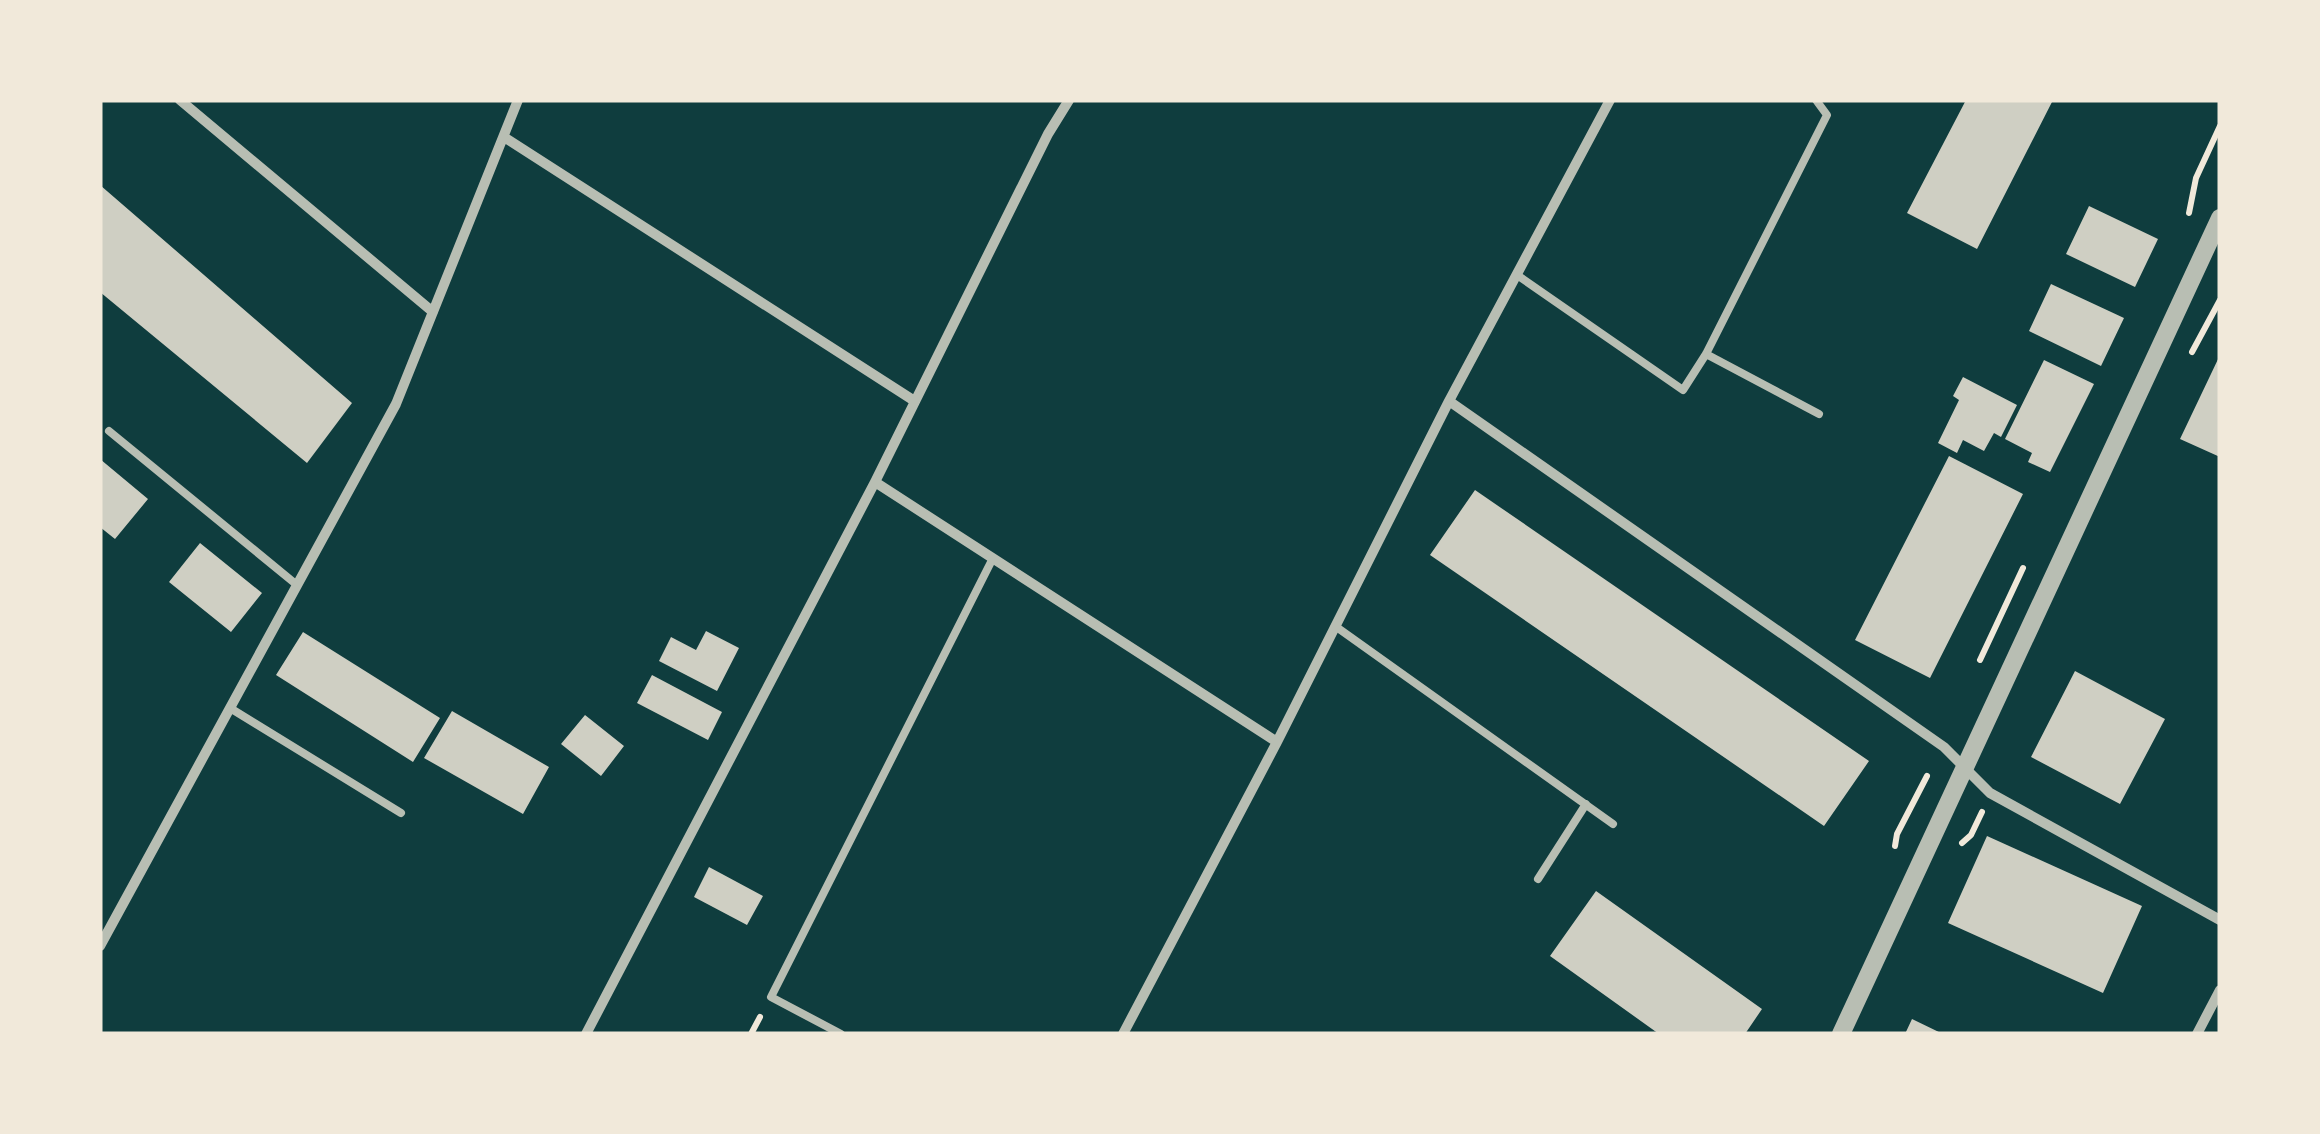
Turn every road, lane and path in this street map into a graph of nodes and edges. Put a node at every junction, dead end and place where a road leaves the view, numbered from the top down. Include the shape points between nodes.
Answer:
1 (180, 100) edge
2 (518, 100) edge
3 (1069, 100) edge
4 (1610, 100) edge
5 (1816, 100) edge
6 (2220, 126) edge
7 (504, 137) junction
8 (2196, 178) dead end
9 (2220, 218) edge
10 (1517, 274) junction
11 (433, 312) junction
12 (1706, 354) junction
13 (913, 400) junction
14 (1449, 401) junction
15 (1818, 414) dead end
16 (109, 431) dead end
17 (874, 482) junction
18 (993, 558) junction
19 (297, 585) junction
20 (1335, 626) junction
21 (230, 708) junction
22 (1277, 742) junction
23 (1965, 768) junction
24 (1918, 788) dead end
25 (1586, 804) junction
26 (401, 813) dead end
27 (1614, 824) dead end
28 (1897, 834) dead end
29 (1538, 879) dead end
30 (2220, 920) edge
31 (100, 946) edge
32 (2220, 990) edge
33 (586, 1034) edge
34 (841, 1034) edge
35 (1123, 1034) edge
36 (1841, 1034) edge
37 (2198, 1034) edge

1 - 11 street
2 - 7 street
3 - 13 street
4 - 10 street
5 - 12 lane via 1827,115
6 - 8 path
7 - 11 street
7 - 13 street
9 - 23 street
10 - 12 lane via 1683,390
10 - 14 street
11 - 19 street via 396,404
12 - 15 lane
13 - 17 street
14 - 20 street
14 - 23 street
16 - 19 lane
17 - 18 street
17 - 33 street
18 - 22 street
18 - 34 lane via 771,997
19 - 21 street
20 - 22 street
20 - 25 lane
21 - 26 lane
21 - 31 street
22 - 35 street
23 - 30 street via 1990,794
23 - 36 street
24 - 28 path
25 - 27 lane
25 - 29 lane
32 - 37 street

